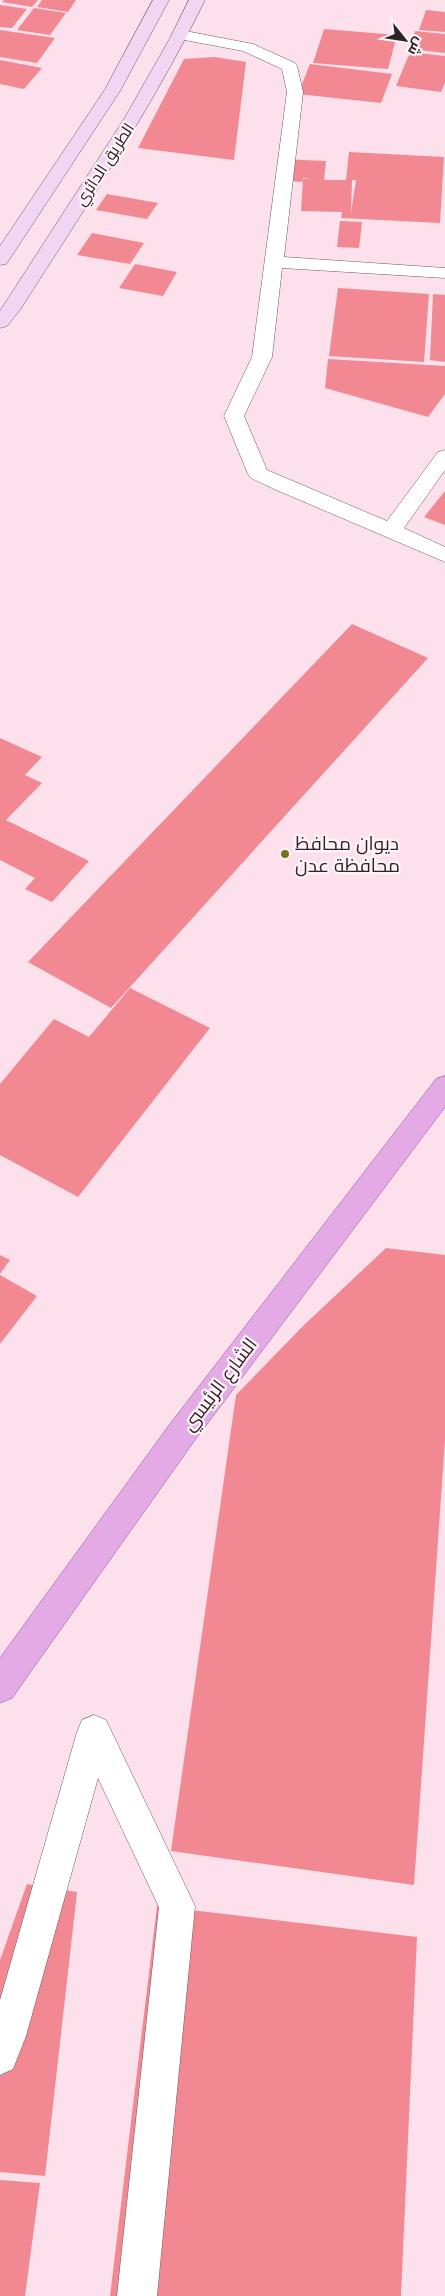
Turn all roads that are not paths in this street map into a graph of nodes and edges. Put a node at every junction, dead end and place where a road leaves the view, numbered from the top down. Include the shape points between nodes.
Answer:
1 (160, 0) edge
2 (197, 0) edge
3 (180, 35) junction
4 (0, 260) edge
5 (274, 262) junction
6 (445, 273) edge
7 (0, 322) edge
8 (445, 456) edge
9 (392, 529) junction
10 (445, 555) edge
11 (445, 1087) edge
12 (0, 1686) edge
13 (0, 2056) edge
14 (137, 2296) edge

1 - 4 main road, الطريق الدائري via 112,92
2 - 3 main road, الطريق الدائري
3 - 5 street via 247,47 289,66 296,92
3 - 7 main road, الطريق الدائري via 140,108 11,310
5 - 6 street
5 - 9 street via 262,356 234,416 258,474 311,499
8 - 9 street
9 - 10 street
11 - 12 main road, الشارع الرئيسي via 181,1434
13 - 14 street via 94,1732 177,1906

